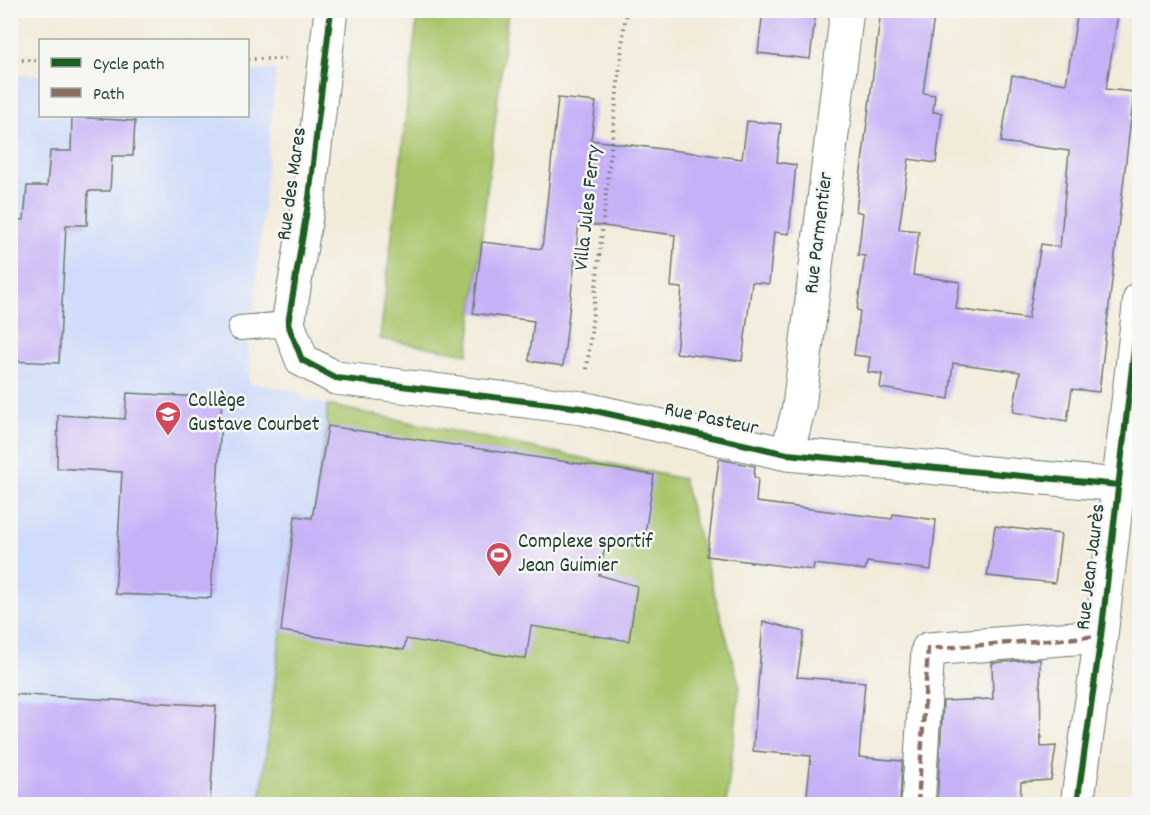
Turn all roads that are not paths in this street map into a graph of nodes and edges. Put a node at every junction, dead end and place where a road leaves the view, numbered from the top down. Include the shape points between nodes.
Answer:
1 (331, 10) edge
2 (847, 10) edge
3 (1140, 298) edge
4 (288, 324) junction
5 (240, 328) dead end
6 (787, 454) junction
7 (1119, 485) junction
8 (1101, 636) junction
9 (918, 804) edge
10 (1077, 804) edge

1 - 4 street, Rue des Mares via 309,198
2 - 6 street, Rue Parmentier via 799,407
3 - 7 street, Rue Jean Jaurès
4 - 5 lane
4 - 6 street, Rue Pasteur via 302,360 336,378 582,408
6 - 7 street, Rue Pasteur
7 - 8 street, Rue Jean Jaurès
8 - 9 street via 928,649
8 - 10 street, Rue Jean Jaurès

